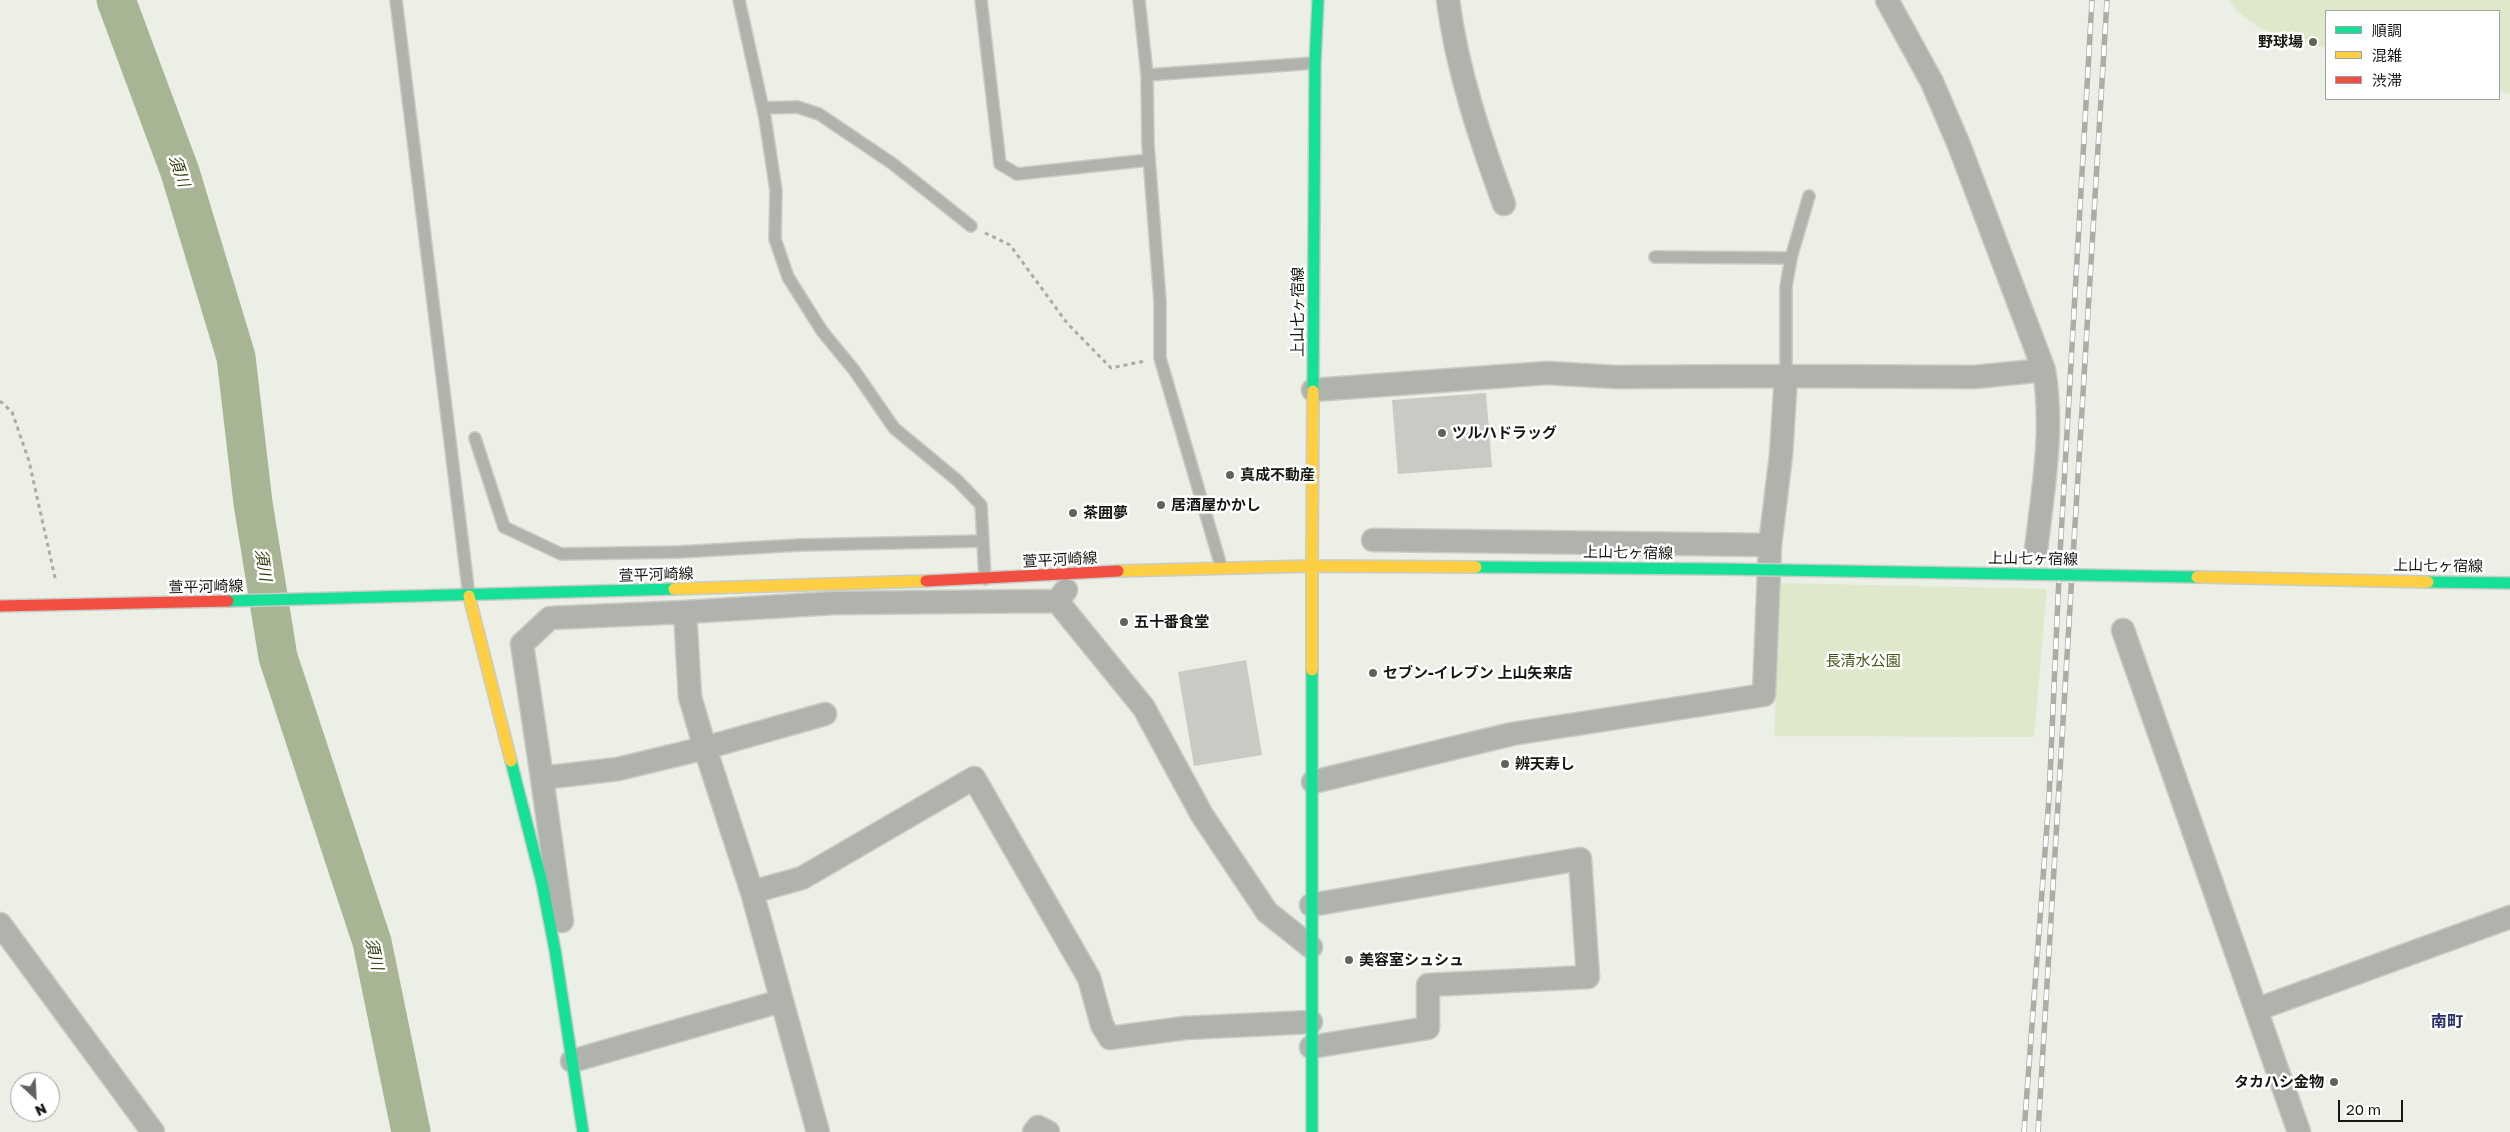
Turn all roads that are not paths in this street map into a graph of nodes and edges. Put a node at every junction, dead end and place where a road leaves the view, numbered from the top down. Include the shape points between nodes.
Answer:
1 (396, 0) edge
2 (739, 0) edge
3 (981, 0) edge
4 (1139, 0) edge
5 (1318, 0) edge
6 (1448, 0) edge
7 (1886, 0) edge
8 (1315, 63) junction
9 (1146, 75) junction
10 (763, 108) junction
11 (1149, 160) junction
12 (1809, 196) dead end
13 (1504, 204) dead end
14 (971, 226) road end
15 (1655, 257) dead end
16 (1791, 258) junction
17 (2044, 370) junction
18 (1786, 376) junction
19 (1312, 390) junction
20 (475, 438) dead end
21 (1373, 540) dead end
22 (983, 541) junction
23 (1770, 545) junction
24 (2036, 550) dead end
25 (1221, 566) junction
26 (1312, 566) junction
27 (1078, 574) junction
28 (985, 579) junction
29 (2510, 583) edge
30 (469, 596) junction
31 (1057, 601) junction
32 (0, 606) edge
33 (685, 612) junction
34 (2123, 630) dead end
35 (825, 714) dead end
36 (705, 748) junction
37 (542, 778) junction
38 (1313, 782) junction
39 (752, 892) junction
40 (1311, 905) junction
41 (2510, 917) edge
42 (0, 924) edge
43 (1311, 947) junction
44 (558, 969) junction
45 (781, 1001) junction
46 (2258, 1009) junction
47 (1311, 1022) junction
48 (1311, 1046) junction
49 (572, 1061) junction
50 (153, 1132) edge
51 (583, 1132) edge
52 (818, 1132) edge
53 (1034, 1132) edge
54 (1048, 1132) edge
55 (1312, 1132) edge
56 (2299, 1132) edge

1 - 30 lane
2 - 10 lane
3 - 11 lane via 1000,164 1017,174
4 - 9 lane
5 - 8 main road, 上山七ヶ宿線
6 - 13 street via 1482,144
7 - 17 street via 1936,91
8 - 9 lane
8 - 19 main road, 上山七ヶ宿線
9 - 11 lane
10 - 14 lane via 797,107 819,114 893,164
10 - 22 lane via 776,191 775,239 788,277 822,331 894,428 958,481 981,505
11 - 25 lane via 1160,301 1160,358
12 - 16 lane
15 - 16 lane
16 - 18 lane via 1786,287
17 - 18 street via 1975,377
17 - 24 street via 2049,396 2046,464
18 - 19 street via 1616,378 1547,373
18 - 23 street
19 - 26 main road, 上山七ヶ宿線
20 - 22 lane via 504,527 561,554 679,552 800,544
21 - 23 street
22 - 28 lane
23 - 38 street via 1764,695 1512,734
25 - 26 main road, 萱平河崎線
25 - 27 main road, 萱平河崎線
26 - 29 main road, 上山七ヶ宿線, bridge via 1719,569
26 - 38 main road
27 - 28 main road, 萱平河崎線
27 - 31 street
28 - 30 main road, 萱平河崎線
30 - 32 main road, 萱平河崎線
30 - 44 main road via 542,882
31 - 33 street via 834,603
31 - 43 street via 1144,708 1202,815 1267,912
33 - 36 street via 690,697
33 - 37 street via 550,618 522,644
34 - 46 street
35 - 36 street
36 - 37 street via 618,769
36 - 39 street
37 - 44 street via 562,923
38 - 40 main road
39 - 45 street
39 - 47 street via 802,878 974,778 1090,978 1102,1025 1110,1038 1185,1028
40 - 43 main road
40 - 48 street via 1580,859 1588,977 1428,984 1428,1028
41 - 46 street
42 - 50 street
43 - 47 main road
44 - 49 main road
45 - 49 street
45 - 52 street
46 - 56 street
47 - 48 main road
48 - 55 main road
49 - 51 main road
53 - 54 street via 1038,1127

